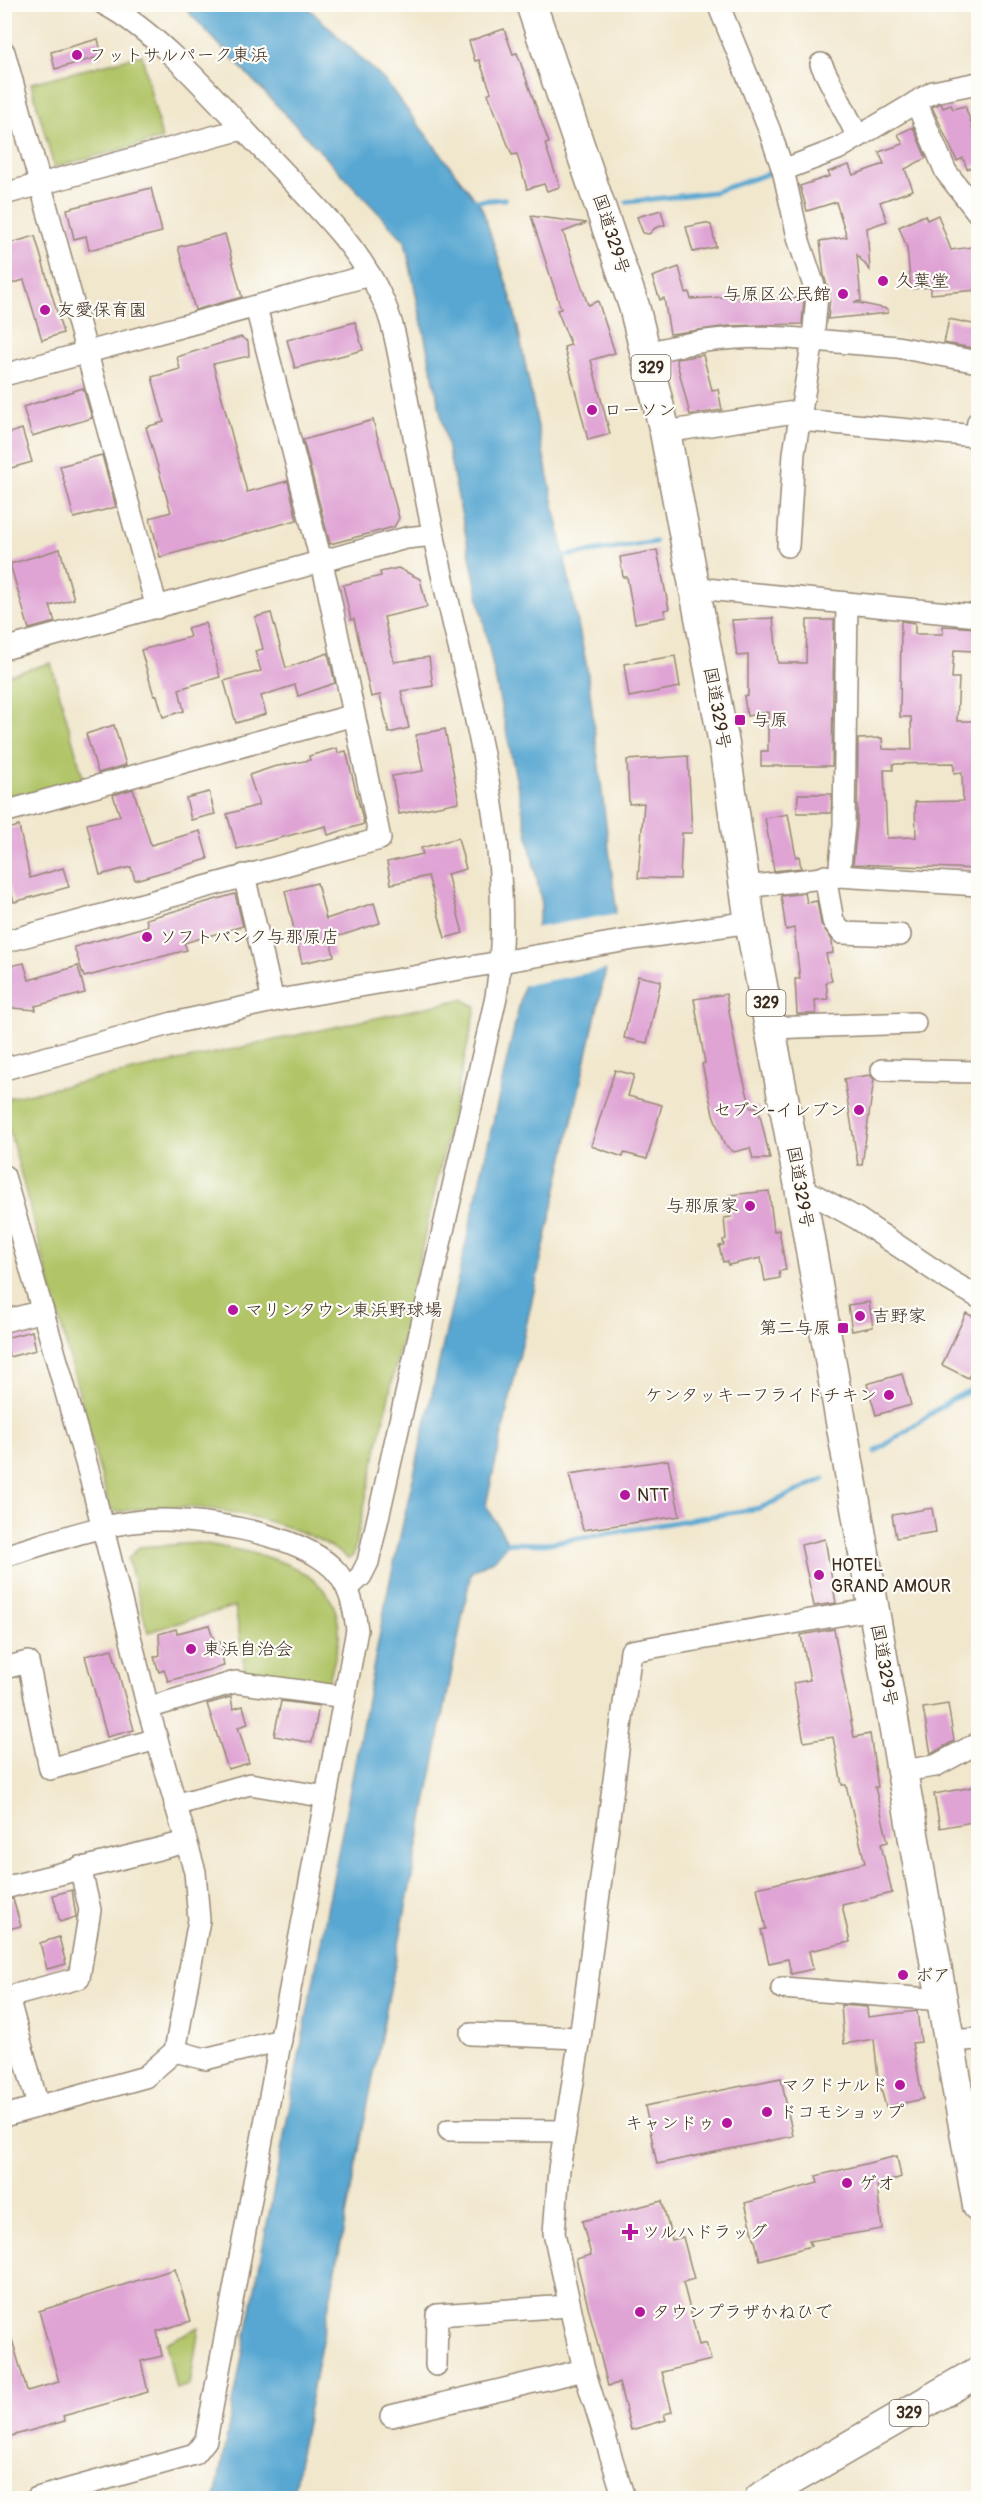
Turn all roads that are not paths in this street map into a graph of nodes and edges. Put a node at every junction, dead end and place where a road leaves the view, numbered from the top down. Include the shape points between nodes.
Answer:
1 (104, 4) edge
2 (531, 4) edge
3 (718, 4) edge
4 (4, 52) edge
5 (821, 63) dead end
6 (978, 83) edge
7 (916, 102) junction
8 (242, 129) junction
9 (858, 137) junction
10 (783, 170) junction
11 (41, 184) junction
12 (4, 194) edge
13 (978, 213) edge
14 (370, 275) junction
15 (256, 307) junction
16 (813, 340) junction
17 (87, 353) junction
18 (648, 353) junction
19 (978, 362) edge
20 (4, 375) edge
21 (800, 416) junction
22 (978, 422) edge
23 (665, 432) junction
24 (434, 535) junction
25 (788, 546) dead end
26 (322, 561) junction
27 (696, 588) junction
28 (848, 603) junction
29 (157, 608) junction
30 (978, 616) edge
31 (4, 649) edge
32 (354, 715) junction
33 (4, 812) edge
34 (244, 875) junction
35 (832, 876) junction
36 (978, 885) edge
37 (745, 887) junction
38 (750, 922) junction
39 (900, 934) dead end
40 (4, 942) edge
41 (501, 962) junction
42 (273, 1001) junction
43 (915, 1023) dead end
44 (770, 1028) junction
45 (4, 1069) edge
46 (882, 1070) dead end
47 (978, 1072) edge
48 (4, 1176) edge
49 (800, 1187) junction
50 (7, 1200) edge
51 (978, 1297) edge
52 (44, 1311) junction
53 (4, 1321) edge
54 (103, 1529) junction
55 (4, 1556) edge
56 (348, 1588) junction
57 (874, 1609) junction
58 (4, 1668) edge
59 (345, 1697) junction
60 (148, 1708) junction
61 (157, 1739) junction
62 (978, 1743) edge
63 (902, 1771) junction
64 (326, 1797) junction
65 (175, 1805) junction
66 (186, 1842) junction
67 (80, 1867) junction
68 (4, 1888) edge
69 (782, 1988) dead end
70 (6, 1997) edge
71 (943, 2000) junction
72 (471, 2034) dead end
73 (580, 2038) junction
74 (281, 2040) junction
75 (964, 2040) edge
76 (175, 2051) junction
77 (38, 2106) junction
78 (4, 2116) edge
79 (449, 2130) dead end
80 (565, 2132) junction
81 (978, 2206) edge
82 (568, 2306) junction
83 (436, 2365) dead end
84 (584, 2370) junction
85 (978, 2372) edge
86 (391, 2416) dead end
87 (37, 2499) edge
88 (624, 2499) edge
89 (760, 2499) edge

1 - 8 street via 156,41
2 - 18 highway, 国道329号 / 329
3 - 10 street
4 - 11 street
5 - 9 street
6 - 7 street via 933,92
7 - 9 street
7 - 13 street via 946,172
8 - 11 street
8 - 14 street via 331,223
9 - 10 street via 814,160
10 - 16 street via 799,241 817,295
11 - 12 street
11 - 17 street
14 - 15 street
14 - 24 street via 382,298 397,348
15 - 17 street
15 - 26 street
16 - 18 street via 769,336 672,346
16 - 19 street via 897,347
16 - 21 street
17 - 20 street
17 - 29 street
18 - 23 highway, 国道329号 / 329
21 - 22 street via 976,436
21 - 23 street
21 - 25 street
23 - 27 highway, 国道329号 / 329
24 - 26 street via 405,538
24 - 41 street via 493,811 500,857
26 - 29 street
26 - 32 street
27 - 28 street
27 - 37 highway, 国道329号 / 329
28 - 30 street
28 - 35 street via 844,825
29 - 31 street
32 - 33 street
32 - 34 street via 380,839
34 - 40 street
34 - 42 street
35 - 36 street
35 - 37 street
35 - 39 street via 833,921 842,933
37 - 38 highway, 国道329号 / 329
38 - 41 street
38 - 44 highway, 国道329号 / 329
41 - 42 street
41 - 56 street via 369,1562
42 - 45 street
43 - 44 street
44 - 49 highway, 国道329号 / 329
46 - 47 street
48 - 50 street
49 - 51 street via 858,1219
49 - 57 highway, 国道329号 / 329
50 - 52 street
52 - 53 street
52 - 54 street
54 - 55 street
54 - 56 street via 174,1519 237,1528 317,1555
54 - 60 street
56 - 59 street via 357,1630
57 - 63 highway, 国道329号 / 329
57 - 73 street via 631,1651
58 - 61 street via 28,1662 50,1769
59 - 60 street via 236,1682
59 - 64 street
60 - 61 street
61 - 65 street
62 - 63 street via 935,1766
63 - 71 highway, 国道329号 / 329
64 - 65 street via 250,1784
64 - 74 street
65 - 66 street
66 - 67 street
66 - 76 street via 195,1872 199,1920
67 - 68 street
67 - 70 street via 90,1910 79,1977
69 - 71 street
70 - 77 street
71 - 75 highway, 国道329号 / 329
72 - 73 street
73 - 80 street
74 - 76 street via 205,2059
74 - 87 street via 206,2440 195,2454
75 - 81 highway, 国道329号 / 329
76 - 77 street via 145,2077
77 - 78 street
79 - 80 street
80 - 82 street via 554,2233
82 - 83 street via 436,2315
82 - 84 street
84 - 86 street
84 - 88 street
85 - 89 highway, 329

